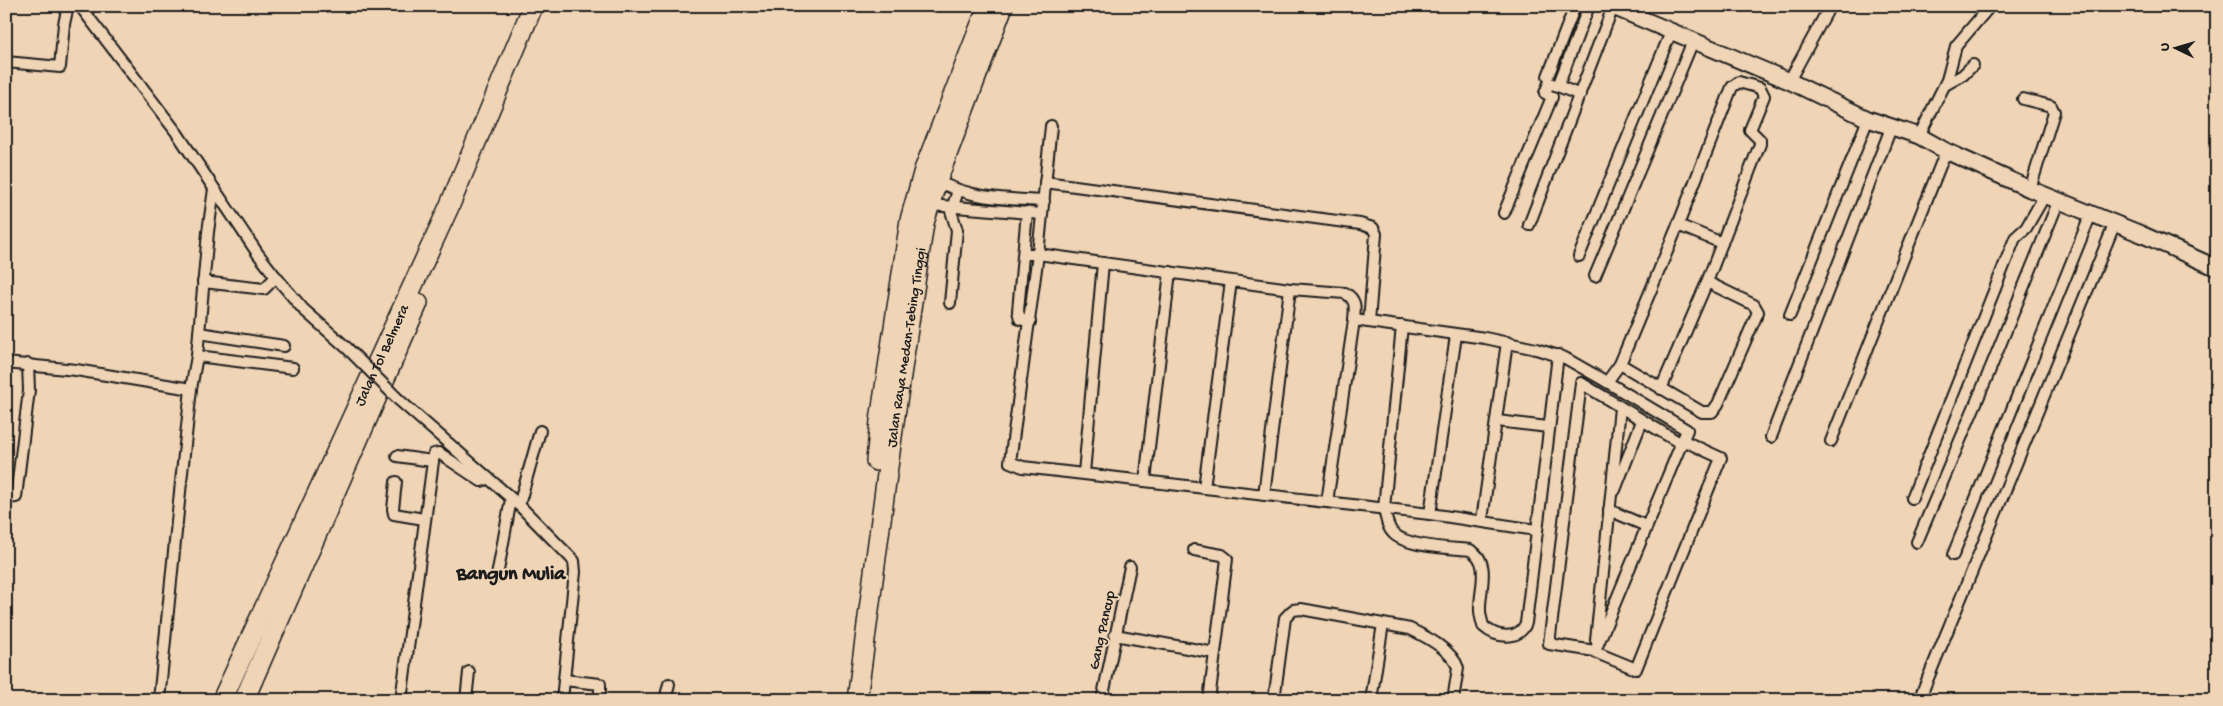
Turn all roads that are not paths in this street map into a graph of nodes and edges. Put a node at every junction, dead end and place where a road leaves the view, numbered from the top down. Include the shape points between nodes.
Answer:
1 (68, 6) edge
2 (80, 6) edge
3 (532, 6) edge
4 (546, 6) edge
5 (1003, 6) edge
6 (1575, 6) edge
7 (1589, 6) edge
8 (1612, 6) edge
9 (1830, 6) edge
10 (1990, 6) edge
11 (989, 17) edge
12 (1671, 32) junction
13 (1693, 41) junction
14 (980, 47) junction
15 (6, 62) edge
16 (1974, 65) dead end
17 (1548, 76) dead end
18 (1789, 81) junction
19 (1944, 85) junction
20 (1558, 86) junction
21 (503, 95) junction
22 (1580, 95) junction
23 (2023, 99) dead end
24 (496, 113) junction
25 (1868, 118) junction
26 (1051, 126) dead end
27 (1891, 128) junction
28 (1919, 136) junction
29 (1946, 151) junction
30 (937, 182) junction
31 (1045, 182) junction
32 (214, 189) junction
33 (2030, 189) junction
34 (958, 191) junction
35 (2052, 197) junction
36 (1044, 201) junction
37 (930, 204) junction
38 (953, 206) junction
39 (1028, 212) junction
40 (1504, 213) dead end
41 (1042, 214) junction
42 (2091, 214) junction
43 (2115, 223) junction
44 (1530, 225) dead end
45 (1678, 226) junction
46 (1722, 243) junction
47 (1024, 254) junction
48 (1038, 254) junction
49 (1579, 256) dead end
50 (1103, 263) junction
51 (2217, 268) edge
52 (1170, 272) junction
53 (1595, 276) dead end
54 (276, 277) junction
55 (1231, 281) junction
56 (203, 282) junction
57 (1707, 282) junction
58 (1290, 289) junction
59 (950, 302) dead end
60 (1790, 315) dead end
61 (1354, 320) junction
62 (1030, 322) junction
63 (1369, 322) junction
64 (1402, 326) junction
65 (199, 333) junction
66 (1456, 335) junction
67 (1507, 342) junction
68 (284, 346) dead end
69 (197, 356) junction
70 (1561, 357) junction
71 (6, 362) edge
72 (28, 364) junction
73 (1618, 367) junction
74 (293, 368) dead end
75 (1609, 381) junction
76 (191, 389) junction
77 (1661, 389) junction
78 (1620, 408) junction
79 (1497, 421) junction
80 (1642, 422) junction
81 (1548, 426) junction
82 (540, 430) dead end
83 (1771, 437) dead end
84 (1681, 442) junction
85 (1831, 442) dead end
86 (397, 456) dead end
87 (432, 461) junction
88 (1084, 473) junction
89 (487, 479) junction
90 (1145, 481) junction
91 (396, 482) dead end
92 (1204, 488) junction
93 (1264, 495) junction
94 (6, 498) edge
95 (1912, 498) dead end
96 (515, 502) junction
97 (1327, 502) junction
98 (1609, 507) junction
99 (1384, 508) junction
100 (1430, 514) junction
101 (424, 519) junction
102 (1482, 520) junction
103 (1646, 526) junction
104 (1536, 530) junction
105 (1917, 542) dead end
106 (1194, 550) dead end
107 (1953, 555) dead end
108 (1130, 567) dead end
109 (497, 576) dead end
110 (1383, 624) junction
111 (1115, 635) junction
112 (1596, 652) junction
113 (1215, 653) junction
114 (469, 672) dead end
115 (564, 680) junction
116 (669, 684) dead end
117 (159, 700) edge
118 (222, 700) edge
119 (244, 700) edge
120 (401, 700) edge
121 (466, 700) edge
122 (562, 700) edge
123 (600, 700) edge
124 (665, 700) edge
125 (850, 700) edge
126 (858, 700) edge
127 (1102, 700) edge
128 (1209, 700) edge
129 (1274, 700) edge
130 (1371, 700) edge
131 (1453, 700) edge
132 (1919, 700) edge

1 - 15 street via 60,67
2 - 32 street via 177,133
3 - 21 highway, Jalan Tol Belmera
4 - 21 highway, Jalan Tol Belmera
5 - 11 highway, Jalan Raya Medan-Tebing Tinggi
6 - 17 street
7 - 20 street
8 - 12 main road
8 - 22 street
9 - 18 street
10 - 19 street via 1956,46
11 - 14 highway, Jalan Raya Medan-Tebing Tinggi
12 - 13 main road
12 - 49 street
13 - 18 main road
13 - 53 street
14 - 30 highway, Jalan Raya Medan-Tebing Tinggi via 981,68
14 - 125 highway, Jalan Raya Medan-Tebing Tinggi via 961,76 924,170 906,243 880,421
16 - 19 street
18 - 25 main road
19 - 28 street
20 - 22 street
20 - 40 street via 1549,83 1545,93 1552,97
21 - 24 highway, Jalan Tol Belmera
22 - 44 street
23 - 33 street via 2050,106 2054,112
24 - 118 highway, Jalan Tol Belmera via 445,216
24 - 119 highway, Jalan Tol Belmera
25 - 27 main road
25 - 60 street
26 - 31 street
27 - 28 main road
27 - 83 street
28 - 29 main road
29 - 33 main road
29 - 85 street
30 - 34 street
30 - 37 highway, Jalan Raya Medan-Tebing Tinggi
31 - 36 street
31 - 63 street via 1373,228 1376,234
32 - 54 street
32 - 56 street
33 - 35 main road
34 - 36 street via 999,199
34 - 38 street
35 - 42 main road
35 - 95 street via 2015,238
35 - 105 street via 1987,376
36 - 41 street
37 - 38 street
37 - 126 highway, Jalan Raya Medan-Tebing Tinggi via 918,255
38 - 39 street
38 - 59 street via 952,216 957,230
39 - 41 street
39 - 47 street
41 - 48 street
42 - 43 main road
42 - 107 street
43 - 51 main road
43 - 132 street
45 - 46 street
45 - 46 street via 1732,87 1739,82 1760,88 1764,96 1750,130 1760,144
45 - 73 street
46 - 57 street
47 - 48 street
47 - 62 street via 1018,311 1020,319
48 - 50 street
48 - 62 street
50 - 52 street
50 - 88 street
52 - 55 street
52 - 90 street
54 - 56 street via 264,289
54 - 89 street, bridge via 303,309
55 - 58 street
55 - 92 street
56 - 65 street
57 - 77 street
57 - 77 street via 1754,305 1757,316 1712,412 1702,412
58 - 61 street via 1352,296 1356,302
58 - 93 street
61 - 63 street
61 - 97 street
62 - 88 street via 1010,462 1023,467
63 - 64 street
64 - 66 street
64 - 99 street
65 - 68 street
65 - 69 street
66 - 67 street
66 - 100 street
67 - 70 street
67 - 79 street
69 - 74 street
69 - 76 street
70 - 75 street
70 - 81 street
71 - 72 street
72 - 76 street
72 - 94 street via 29,390 16,497
73 - 75 street
73 - 77 street
75 - 84 street via 1687,430
76 - 117 street
78 - 80 street
78 - 98 street
78 - 112 street via 1581,383 1549,644
79 - 81 street
79 - 102 street
80 - 84 street
80 - 98 street
81 - 104 street
82 - 96 street
84 - 103 street
84 - 112 street via 1721,458 1636,669
86 - 87 street
87 - 89 street via 437,452 476,478
87 - 101 street
88 - 90 street
89 - 96 street
90 - 92 street
91 - 101 street via 394,514
92 - 93 street
93 - 97 street
96 - 109 street
96 - 115 street via 571,556 575,565
97 - 99 street
98 - 103 street
98 - 112 street
99 - 100 street
99 - 104 street via 1388,525 1399,538 1470,550 1478,556 1483,582 1480,610 1483,626 1496,634 1509,636 1523,631 1526,623
100 - 102 street
101 - 120 street
102 - 104 street
103 - 112 street
106 - 113 street via 1222,554 1228,558
108 - 111 street, Gang Pancup
110 - 129 street via 1293,610 1286,618
110 - 130 street
110 - 131 street via 1418,633 1451,656 1458,668
111 - 113 street
111 - 127 street, Gang Pancup
113 - 128 street
114 - 121 street
115 - 122 street
115 - 123 street via 600,684
116 - 124 street

